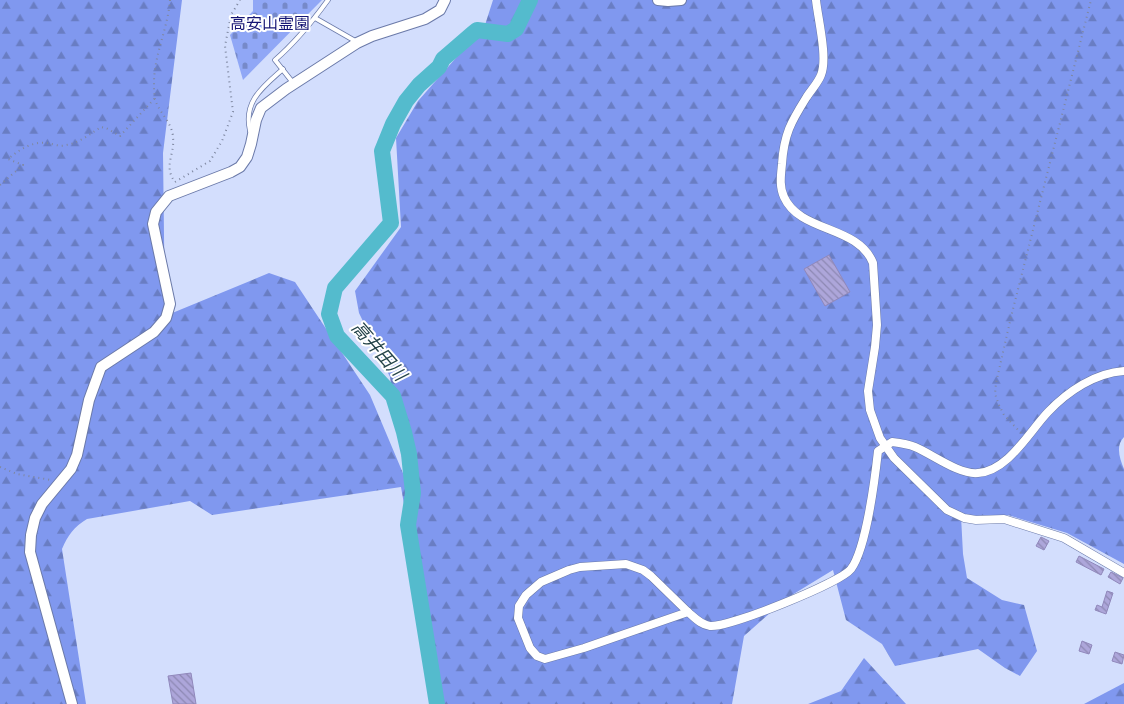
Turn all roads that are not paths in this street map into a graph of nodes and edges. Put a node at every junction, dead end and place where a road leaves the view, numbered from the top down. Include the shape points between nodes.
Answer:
1 (328, 0) edge
2 (445, 0) edge
3 (658, 0) edge
4 (681, 0) edge
5 (816, 0) edge
6 (316, 18) junction
7 (358, 43) junction
8 (283, 69) junction
9 (295, 84) junction
10 (252, 140) junction
11 (1124, 371) edge
12 (885, 446) junction
13 (1124, 573) edge
14 (688, 612) junction
15 (72, 703) edge

1 - 6 lane
2 - 7 street via 440,10 425,19
3 - 4 street
5 - 12 street via 824,60 821,75 786,132 780,182 784,198 792,210 851,239 870,255 877,325 868,392 870,410
6 - 7 lane
6 - 8 lane via 275,60
7 - 9 street
8 - 9 lane
8 - 10 lane via 260,90 248,113
9 - 10 street via 262,108
10 - 15 street via 240,167 169,196 156,212 153,224 170,304 166,318 154,332 100,367 71,469 42,504 35,518 30,552
11 - 12 street via 1111,372 1088,381 1065,396 1002,464 990,470 965,472 912,446 892,442
12 - 13 street via 947,510 976,520 1004,519 1064,538
12 - 14 street via 878,450 862,544 845,575 803,596 728,623 705,626
14 - 14 street via 545,659 536,656 530,648 518,618 519,606 526,595 541,582 580,567 626,564 651,576

